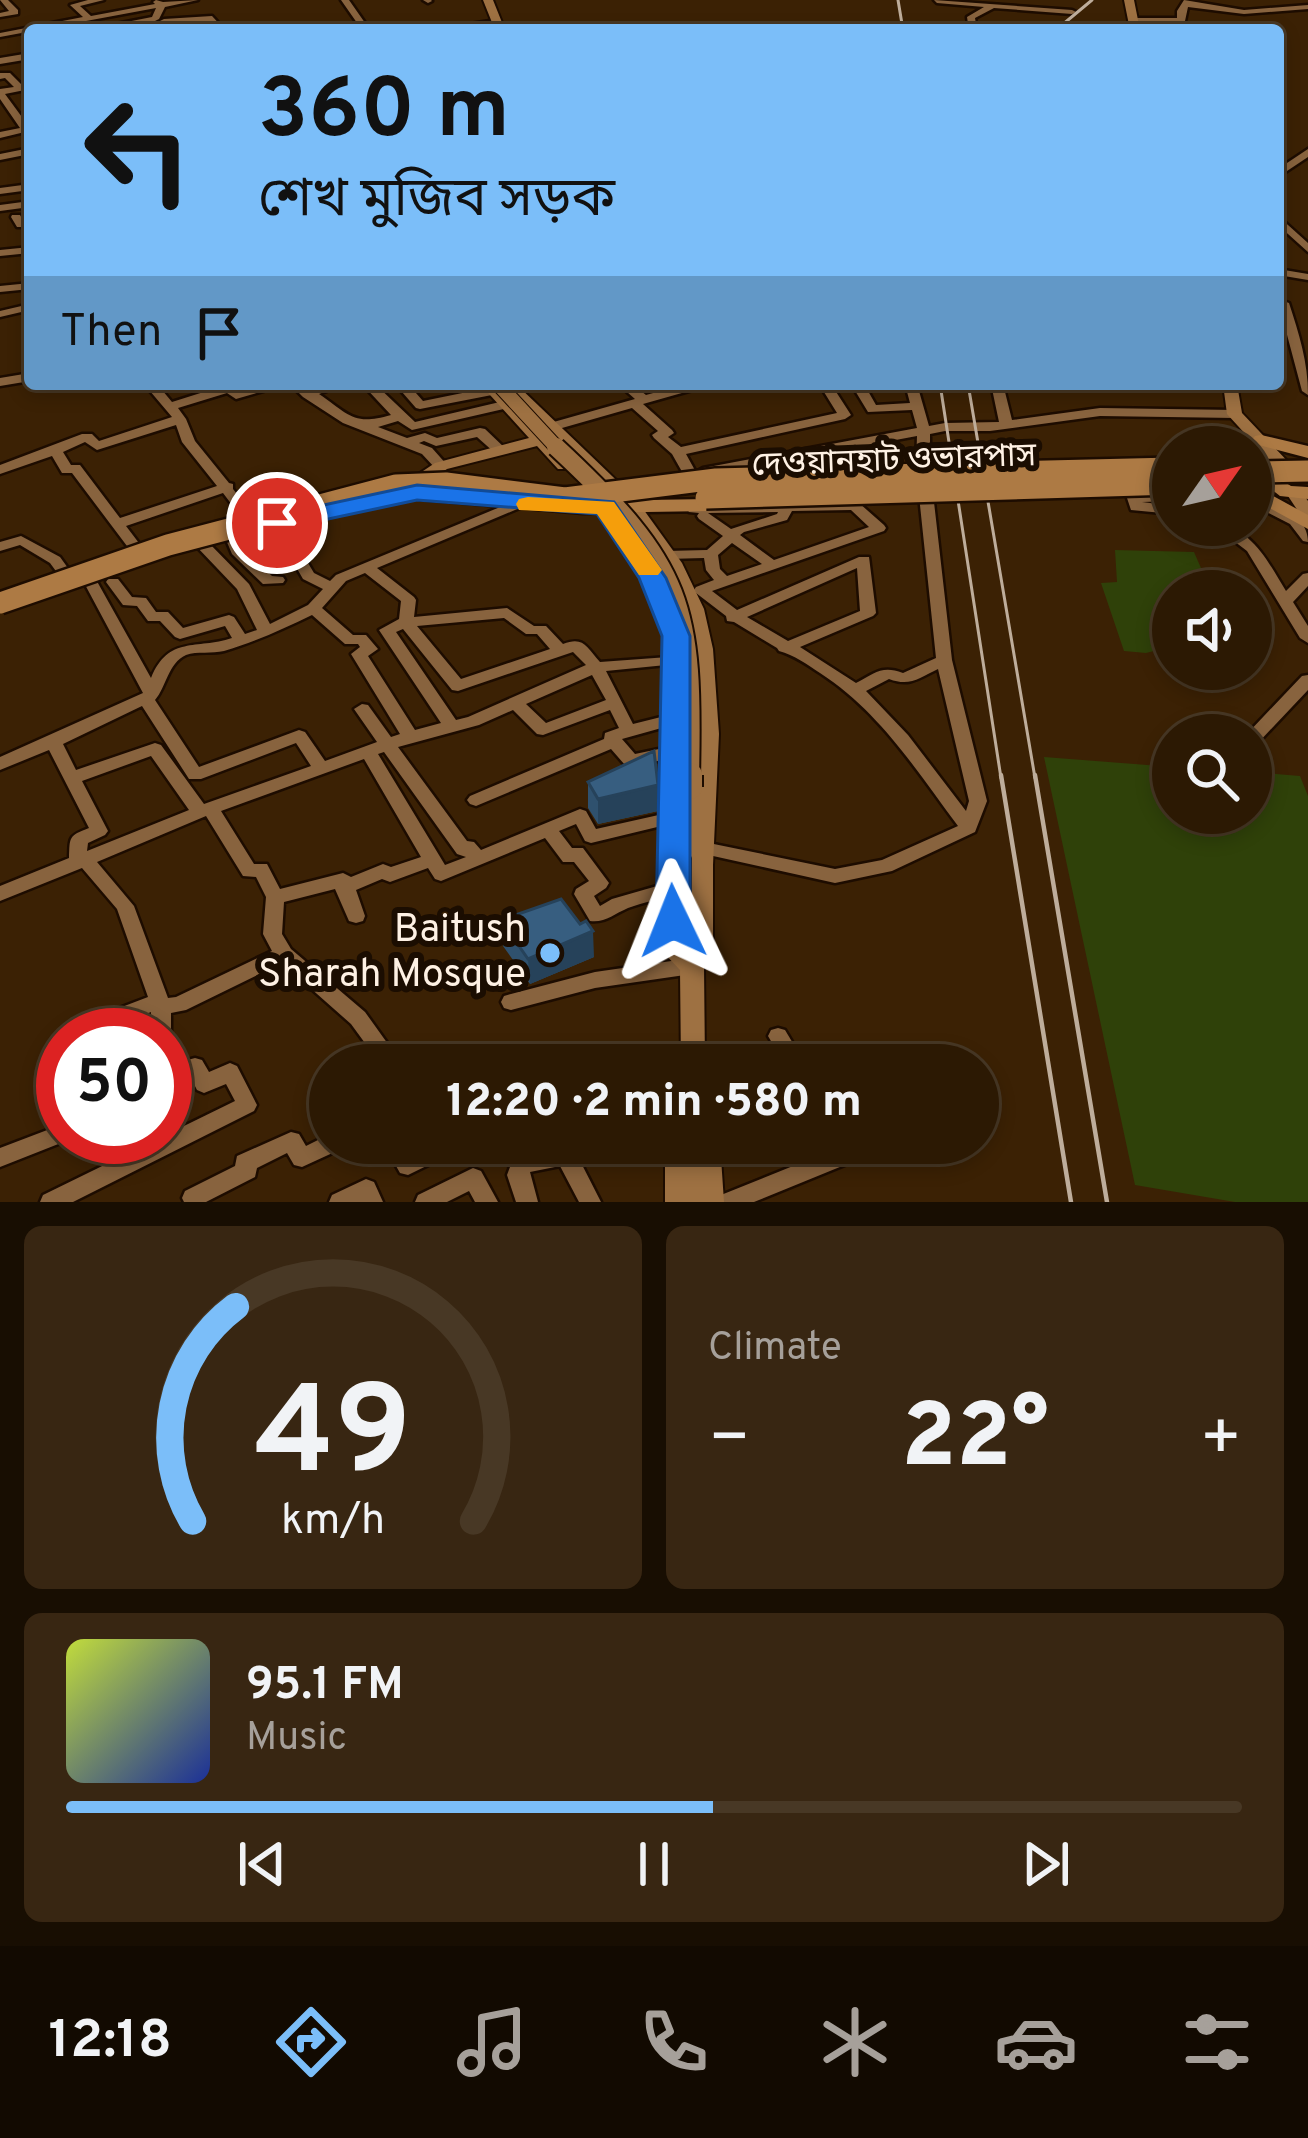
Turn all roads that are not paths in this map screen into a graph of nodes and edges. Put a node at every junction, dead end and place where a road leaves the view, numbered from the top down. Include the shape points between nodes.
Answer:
1 (4, 0) edge
2 (100, 0) edge
3 (194, 0) edge
4 (937, 2) edge
5 (1186, 2) edge
6 (158, 3) edge
7 (996, 3) edge
8 (1308, 7) edge
9 (1072, 12) dead end
10 (88, 16) junction
11 (0, 19) edge
12 (159, 20) junction
13 (60, 22) junction
14 (50, 24) edge
15 (63, 24) edge
16 (132, 24) edge
17 (171, 24) edge
18 (216, 24) edge
19 (972, 24) edge
20 (1146, 24) edge
21 (0, 62) edge
22 (12, 81) edge
23 (0, 92) edge
24 (4, 107) edge
25 (14, 119) junction
26 (0, 122) edge
27 (24, 126) edge
28 (16, 217) dead end
29 (24, 225) edge
30 (1284, 229) edge
31 (1308, 250) edge
32 (3, 289) edge
33 (24, 308) edge
34 (0, 314) edge
35 (1285, 327) edge
36 (0, 362) edge
37 (3, 382) edge
38 (155, 390) edge
39 (223, 390) edge
40 (303, 390) edge
41 (374, 390) edge
42 (407, 390) edge
43 (498, 390) edge
44 (630, 390) edge
45 (680, 390) edge
46 (829, 390) edge
47 (861, 390) edge
48 (913, 390) edge
49 (998, 390) edge
50 (1231, 390) edge
51 (1308, 391) edge
52 (640, 403) junction
53 (919, 406) junction
54 (169, 407) junction
55 (872, 409) junction
56 (1234, 414) junction
57 (181, 419) junction
58 (406, 421) junction
59 (1006, 424) junction
60 (1242, 426) edge
61 (365, 427) junction
62 (924, 430) junction
63 (543, 435) junction
64 (895, 435) junction
65 (425, 437) junction
66 (406, 442) junction
67 (1272, 444) edge
68 (55, 450) junction
69 (500, 450) junction
70 (678, 452) junction
71 (1308, 452) edge
72 (922, 454) junction
73 (441, 466) junction
74 (0, 470) edge
75 (691, 474) junction
76 (1152, 478) edge
77 (1152, 478) edge
78 (1152, 479) edge
79 (1276, 479) edge
80 (410, 486) junction
81 (227, 488) junction
82 (1152, 489) edge
83 (619, 502) junction
84 (517, 504) junction
85 (707, 507) junction
86 (787, 508) junction
87 (1152, 508) edge
88 (1272, 510) edge
89 (1308, 513) edge
90 (250, 519) junction
91 (1308, 523) edge
92 (118, 524) junction
93 (231, 535) junction
94 (728, 536) junction
95 (857, 536) junction
96 (1308, 538) edge
97 (201, 543) junction
98 (291, 546) dead end
99 (1249, 546) edge
100 (0, 547) edge
101 (137, 550) junction
102 (711, 554) junction
103 (667, 555) junction
104 (864, 560) junction
105 (774, 566) junction
106 (367, 568) junction
107 (66, 575) junction
108 (1308, 577) edge
109 (89, 579) junction
110 (278, 580) dead end
111 (112, 583) dead end
112 (725, 584) junction
113 (332, 587) junction
114 (1287, 599) junction
115 (0, 606) edge
116 (313, 608) junction
117 (750, 610) junction
118 (732, 618) junction
119 (406, 622) junction
120 (266, 632) junction
121 (1308, 638) edge
122 (241, 640) junction
123 (785, 648) junction
124 (560, 651) junction
125 (676, 659) junction
126 (944, 660) junction
127 (523, 664) junction
128 (596, 668) junction
129 (1308, 680) edge
130 (855, 690) junction
131 (540, 692) junction
132 (149, 697) junction
133 (615, 702) junction
134 (517, 704) junction
135 (362, 709) dead end
136 (677, 718) junction
137 (1272, 718) edge
138 (451, 725) junction
139 (411, 736) junction
140 (621, 736) junction
141 (53, 742) junction
142 (392, 746) junction
143 (678, 751) junction
144 (368, 752) junction
145 (0, 764) edge
146 (321, 768) junction
147 (72, 778) junction
148 (690, 791) junction
149 (476, 800) dead end
150 (205, 810) junction
151 (672, 818) junction
152 (969, 828) junction
153 (548, 830) junction
154 (704, 856) junction
155 (478, 859) junction
156 (432, 860) junction
157 (81, 861) junction
158 (344, 887) junction
159 (671, 887) junction
160 (0, 894) edge
161 (275, 897) junction
162 (356, 916) dead end
163 (284, 954) junction
164 (692, 966) junction
165 (511, 1002) dead end
166 (160, 1004) junction
167 (148, 1008) edge
168 (160, 1008) edge
169 (778, 1036) dead end
170 (378, 1044) edge
171 (693, 1044) edge
172 (783, 1044) edge
173 (192, 1067) edge
174 (192, 1133) edge
175 (36, 1144) edge
176 (309, 1154) edge
177 (0, 1159) edge
178 (129, 1164) edge
179 (522, 1164) edge
180 (570, 1164) edge
181 (678, 1164) edge
182 (693, 1164) edge
183 (708, 1164) edge
184 (816, 1164) edge
185 (765, 1196) edge
186 (194, 1198) dead end
187 (52, 1202) edge
188 (340, 1202) edge
189 (372, 1202) edge
190 (426, 1202) edge
191 (487, 1202) edge
192 (527, 1202) edge
193 (590, 1202) edge
194 (678, 1202) edge
195 (693, 1202) edge
196 (711, 1202) edge
197 (729, 1202) edge

1 - 11 street via 15,12
2 - 10 street via 74,5
3 - 6 street
4 - 7 street
5 - 8 street via 1244,12
5 - 20 street via 1181,21
6 - 10 street
6 - 12 street
7 - 9 street
7 - 19 street via 970,17
10 - 13 street
12 - 16 street
12 - 17 street
12 - 18 street
13 - 14 street
13 - 15 street
21 - 22 street
22 - 23 street
23 - 24 street
24 - 25 street
25 - 26 street
25 - 27 street
28 - 29 street
30 - 31 street
32 - 33 street
33 - 34 street
35 - 51 street
36 - 37 street
38 - 54 street
39 - 54 street
40 - 61 street
41 - 58 street
42 - 43 street via 420,404
43 - 58 street
43 - 63 main road
43 - 148 main road, bridge via 629,515 679,595 690,652
44 - 52 street
45 - 52 street
46 - 70 street via 845,415
47 - 55 street
48 - 53 street
49 - 59 street
50 - 56 main road
52 - 63 street
52 - 70 street
53 - 55 street
53 - 62 street
54 - 57 street
55 - 64 street
56 - 59 street via 1100,412
56 - 60 main road
57 - 68 street via 97,446 87,437
57 - 81 street via 189,442
58 - 61 street
58 - 65 street
59 - 62 street
61 - 66 street
62 - 64 street
62 - 72 street
63 - 69 main road
63 - 83 main road
64 - 72 street
64 - 75 street
65 - 66 street
65 - 69 street via 480,432
66 - 73 street
67 - 71 highway
68 - 74 street
68 - 92 street
69 - 73 main road
70 - 75 street
72 - 126 street
73 - 80 main road
75 - 83 street
76 - 115 highway, bridge via 716,479 565,498 396,485 190,538
77 - 115 highway, bridge via 696,488 592,504 392,492 168,550
78 - 85 highway, দেওয়ানহাট ওভারপাস, bridge
79 - 89 main road
79 - 91 highway
80 - 83 highway
80 - 84 highway
80 - 90 highway
80 - 93 highway
81 - 90 street
81 - 92 street
82 - 87 street via 1134,498 1136,507
83 - 84 highway
83 - 85 highway, দেওয়ানহাট ওভারপাস
83 - 86 street
83 - 103 main road
83 - 125 main road via 674,628
84 - 106 street
85 - 94 street
86 - 94 street via 782,518
86 - 95 street via 854,506 879,527
88 - 96 street
90 - 101 highway
92 - 101 street
93 - 97 highway
93 - 110 street via 247,562
94 - 102 street
94 - 105 street
95 - 104 street
95 - 105 street
97 - 109 highway
97 - 120 street via 244,587
98 - 113 street via 308,576
99 - 114 street
100 - 107 street via 21,540
101 - 107 highway
102 - 103 street
102 - 112 street
103 - 154 main road via 695,610 704,662
104 - 117 street
104 - 123 street via 868,614
105 - 112 street
106 - 113 street
106 - 119 street via 409,600
107 - 115 highway
108 - 114 street
109 - 115 highway
109 - 132 street
111 - 122 street via 180,634 229,620
112 - 117 street
112 - 118 street via 701,590
113 - 116 street
114 - 121 street
116 - 120 street
116 - 139 street via 350,641 361,638 370,650 359,654
117 - 118 street
118 - 123 street
119 - 124 street via 507,613 531,631 541,629
119 - 127 street via 458,686
119 - 138 street via 387,630
120 - 122 street
122 - 132 street via 181,651
123 - 130 street
124 - 127 street
124 - 128 street via 576,645
125 - 128 street
125 - 136 main road
126 - 130 street
126 - 152 street via 978,801
127 - 131 street
128 - 131 street
128 - 133 street
129 - 137 street
130 - 152 street
131 - 134 street
132 - 141 street
132 - 146 street via 196,775 299,736
133 - 134 street via 543,730
133 - 140 street
134 - 138 street
135 - 142 street
136 - 140 street
136 - 143 main road
138 - 139 street
139 - 142 street
140 - 143 street via 632,761
140 - 149 street
141 - 145 street
141 - 147 street
142 - 144 street
142 - 155 street
143 - 151 main road
144 - 146 street
144 - 156 street
146 - 150 street
147 - 150 street via 155,749
147 - 157 street via 99,831 79,839
148 - 154 main road
148 - 159 main road
150 - 157 street
150 - 161 street via 249,871 261,869
151 - 153 street via 591,837 580,815
151 - 159 main road
152 - 154 street via 886,866 836,876
153 - 155 street
153 - 159 street via 600,884 583,894 597,916
154 - 164 main road via 702,949
155 - 156 street via 441,874
156 - 158 street
157 - 160 street
157 - 166 street via 125,906
158 - 161 street via 343,880
158 - 162 street
159 - 164 main road via 676,953
161 - 163 street via 272,934
163 - 166 street via 179,1004
163 - 170 street
164 - 165 street
164 - 171 main road
166 - 167 street
166 - 168 street
169 - 172 street
173 - 174 street via 204,1084 230,1072 248,1105
175 - 177 street
176 - 186 street via 302,1157 291,1141
178 - 187 street
179 - 192 street
180 - 193 street
181 - 194 main road
182 - 195 main road
183 - 196 main road
184 - 185 street
185 - 197 street
188 - 189 street via 366,1189
190 - 191 street via 473,1178

